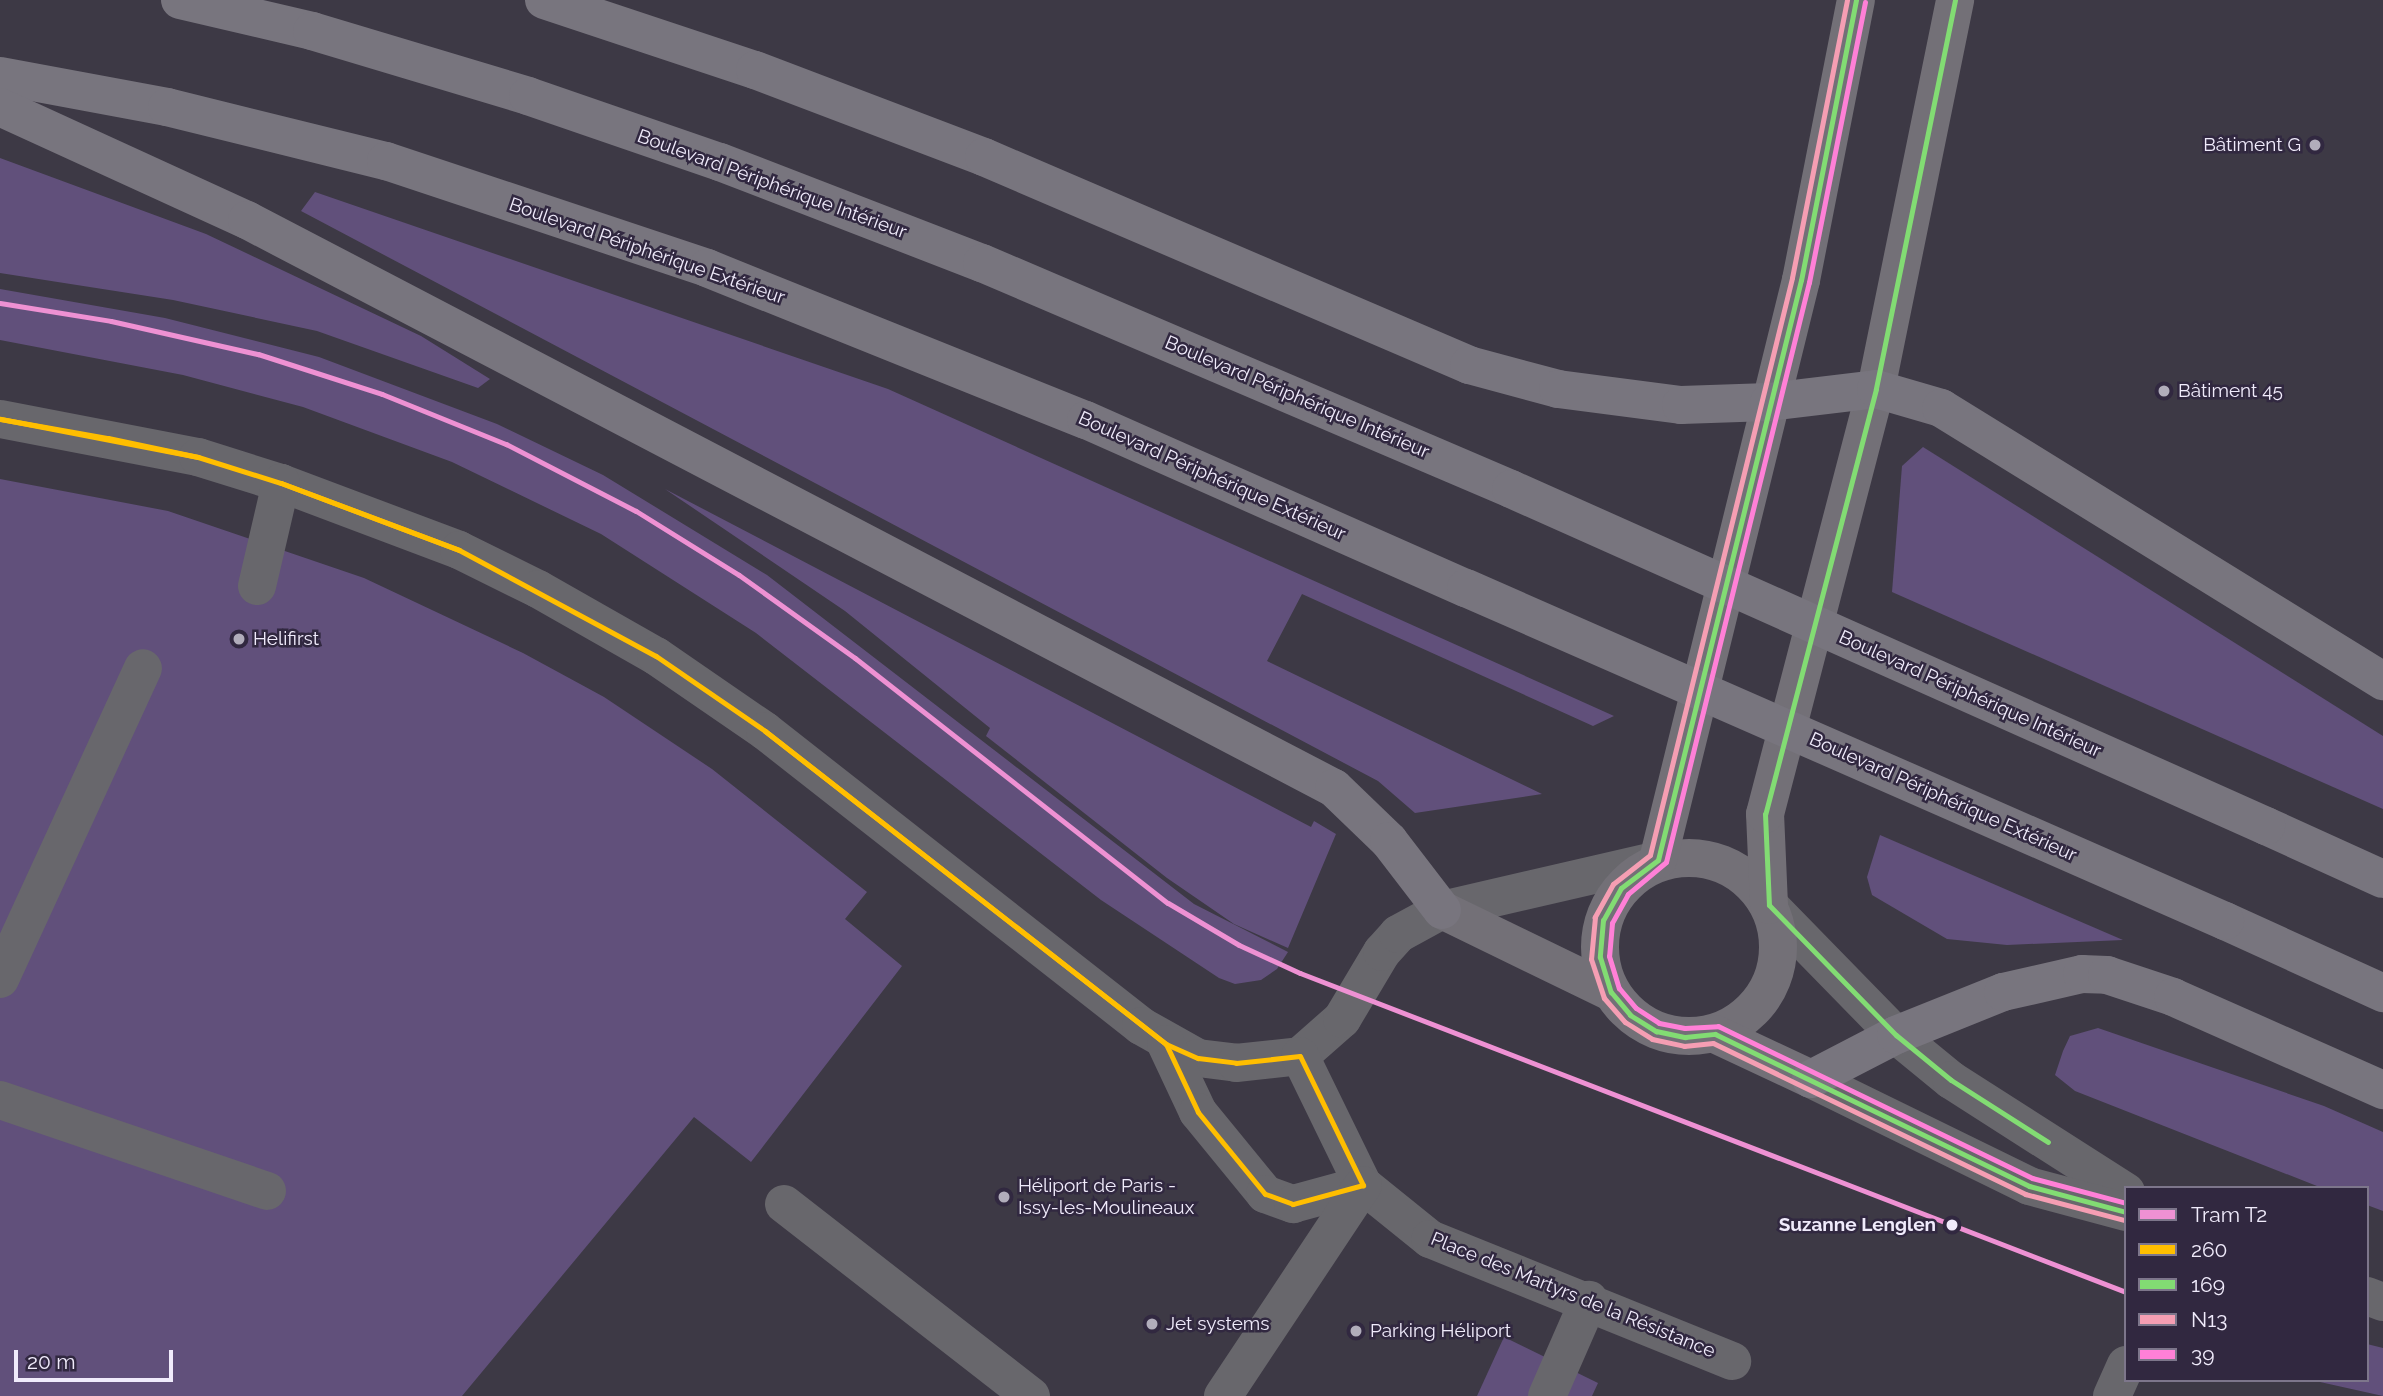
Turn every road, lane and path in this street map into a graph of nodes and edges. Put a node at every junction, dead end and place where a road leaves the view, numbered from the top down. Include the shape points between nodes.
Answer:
1 (180, 0) edge
2 (544, 0) edge
3 (1856, 0) edge
4 (1955, 0) edge
5 (0, 76) edge
6 (0, 107) edge
7 (1876, 389) junction
8 (1769, 402) junction
9 (0, 419) edge
10 (281, 483) junction
11 (257, 586) dead end
12 (143, 668) dead end
13 (2383, 681) edge
14 (1658, 860) junction
15 (2383, 878) edge
16 (1769, 905) junction
17 (1442, 911) junction
18 (0, 979) edge
19 (1611, 992) junction
20 (2383, 993) edge
21 (1715, 1034) junction
22 (1896, 1035) junction
23 (1166, 1044) junction
24 (1300, 1055) junction
25 (1811, 1079) junction
26 (2383, 1090) edge
27 (0, 1100) edge
28 (1363, 1185) junction
29 (267, 1191) dead end
30 (2124, 1191) edge
31 (784, 1204) dead end
32 (2124, 1211) edge
33 (1589, 1300) junction
34 (1732, 1361) dead end
35 (1031, 1396) edge
36 (1223, 1396) edge
37 (1547, 1396) edge

1 - 15 highway, Boulevard Périphérique Intérieur, bridge via 312,31 527,96 720,162 982,263 1511,489
2 - 8 highway via 755,69 985,157 1469,365 1558,389 1681,405
3 - 8 main road via 1801,280
4 - 7 main road
5 - 20 highway, Boulevard Périphérique Extérieur, bridge via 167,107 386,161 708,268 1086,420
6 - 17 highway via 247,220 1334,788 1389,841
7 - 8 highway
7 - 13 highway via 1941,408
7 - 16 main road via 1765,814
8 - 14 main road
9 - 10 street via 198,457
10 - 11 street
10 - 23 street via 458,550 656,656 765,731
12 - 18 street
14 - 16 main road via 1718,862 1748,878
14 - 17 street
14 - 19 main road via 1621,888 1603,920 1600,957
16 - 21 main road via 1779,943 1772,982 1750,1014
16 - 22 street
17 - 19 main road
17 - 24 street via 1398,934 1342,1019
19 - 21 main road via 1630,1015 1656,1031 1685,1037
21 - 25 main road
22 - 25 highway
22 - 26 highway via 2037,981 2107,975 2173,997
22 - 30 street via 1951,1080
23 - 24 street via 1198,1058 1236,1063
23 - 28 street via 1198,1112 1265,1194 1293,1204
24 - 28 street, Place des Martyrs de la Résistance
25 - 32 street via 2029,1186
27 - 29 street
28 - 33 street, Place des Martyrs de la Résistance via 1430,1239
28 - 36 street
31 - 35 street
33 - 34 street, Place des Martyrs de la Résistance
33 - 37 street

